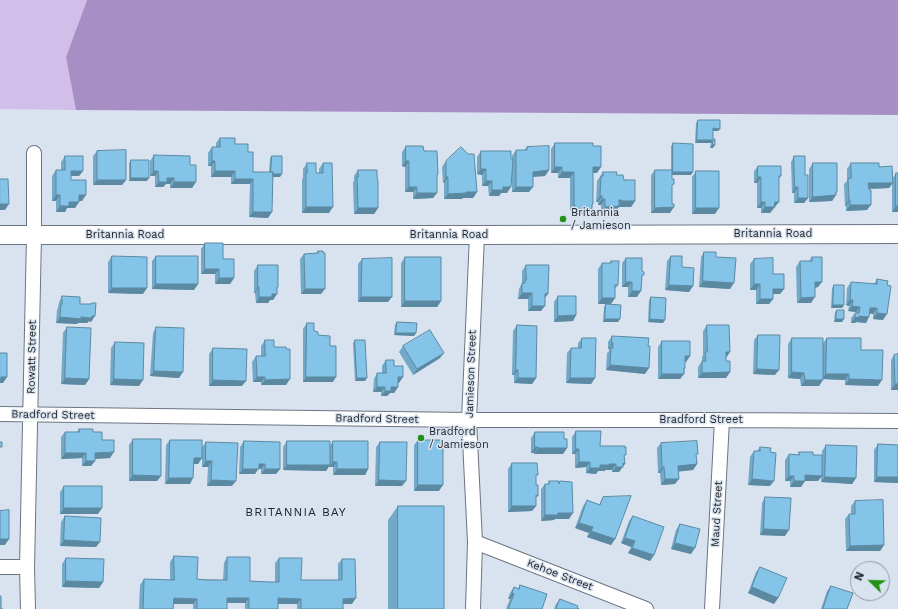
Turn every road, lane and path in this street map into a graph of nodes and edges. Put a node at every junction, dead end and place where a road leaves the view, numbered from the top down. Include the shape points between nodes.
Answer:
1 (34, 153) dead end
2 (898, 234) edge
3 (0, 235) edge
4 (34, 235) junction
5 (477, 235) junction
6 (0, 414) edge
7 (30, 414) junction
8 (469, 420) junction
9 (722, 420) junction
10 (898, 421) edge
11 (475, 542) junction
12 (0, 567) edge
13 (27, 567) junction
14 (28, 609) edge
15 (473, 609) edge
16 (646, 609) edge
17 (712, 609) edge

1 - 4 street, Rowatt Street
2 - 5 street, Britannia Road
3 - 4 street, Britannia Road
4 - 5 street, Britannia Road
4 - 7 street, Rowatt Street
5 - 8 street, Jamieson Street
6 - 7 street, Bradford Street
7 - 8 street, Bradford Street
7 - 13 street, Rowatt Street
8 - 9 street, Bradford Street
8 - 11 street, Jamieson Street
9 - 10 street, Bradford Street
9 - 17 street, Maud Street
11 - 15 street, Jamieson Street
11 - 16 street, Kehoe Street
12 - 13 street
13 - 14 street, Rowatt Street

